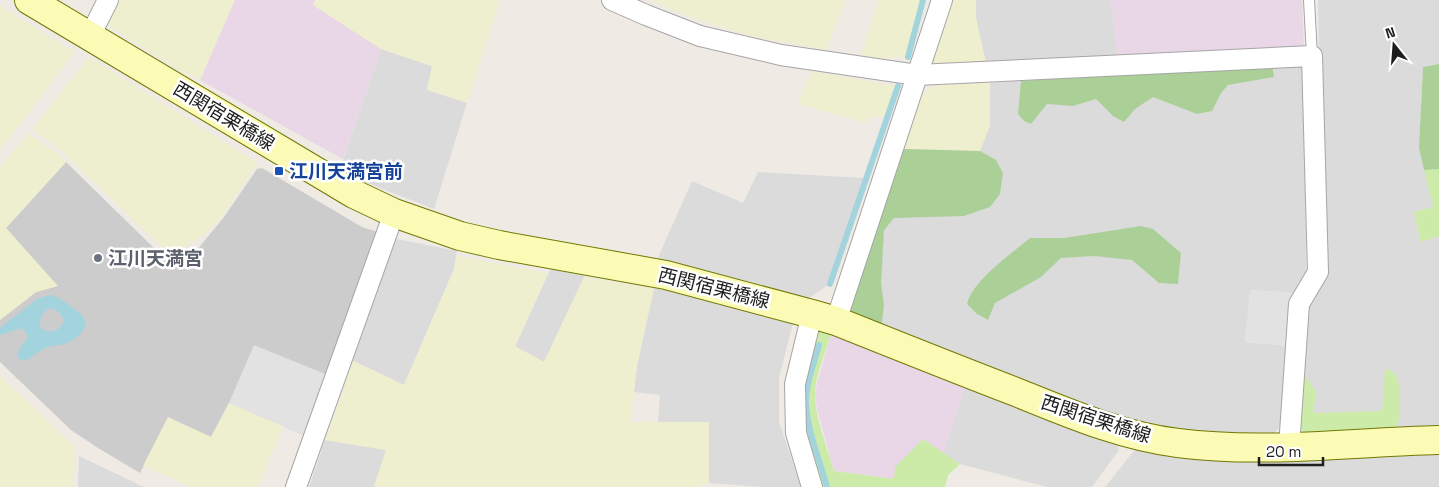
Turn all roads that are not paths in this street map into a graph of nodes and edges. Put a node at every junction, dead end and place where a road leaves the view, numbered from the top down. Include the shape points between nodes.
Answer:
1 (29, 0) edge
2 (108, 0) edge
3 (612, 0) edge
4 (942, 0) edge
5 (1309, 0) edge
6 (90, 36) junction
7 (1312, 56) junction
8 (917, 75) junction
9 (394, 213) junction
10 (824, 318) junction
11 (1439, 440) edge
12 (1289, 447) junction
13 (296, 487) edge
14 (812, 487) edge

1 - 6 main road, 西関宿栗橋線
2 - 6 street
3 - 8 street via 700,36 781,55
4 - 8 street
5 - 7 lane
6 - 9 main road, 西関宿栗橋線 via 354,194
7 - 8 street
7 - 12 street via 1318,272 1299,304
8 - 10 street
9 - 10 main road, 西関宿栗橋線 via 493,244 666,275
9 - 13 street
10 - 12 main road, 西関宿栗橋線 via 1130,434 1178,443
10 - 14 street via 795,384 796,433
11 - 12 main road, 西関宿栗橋線

